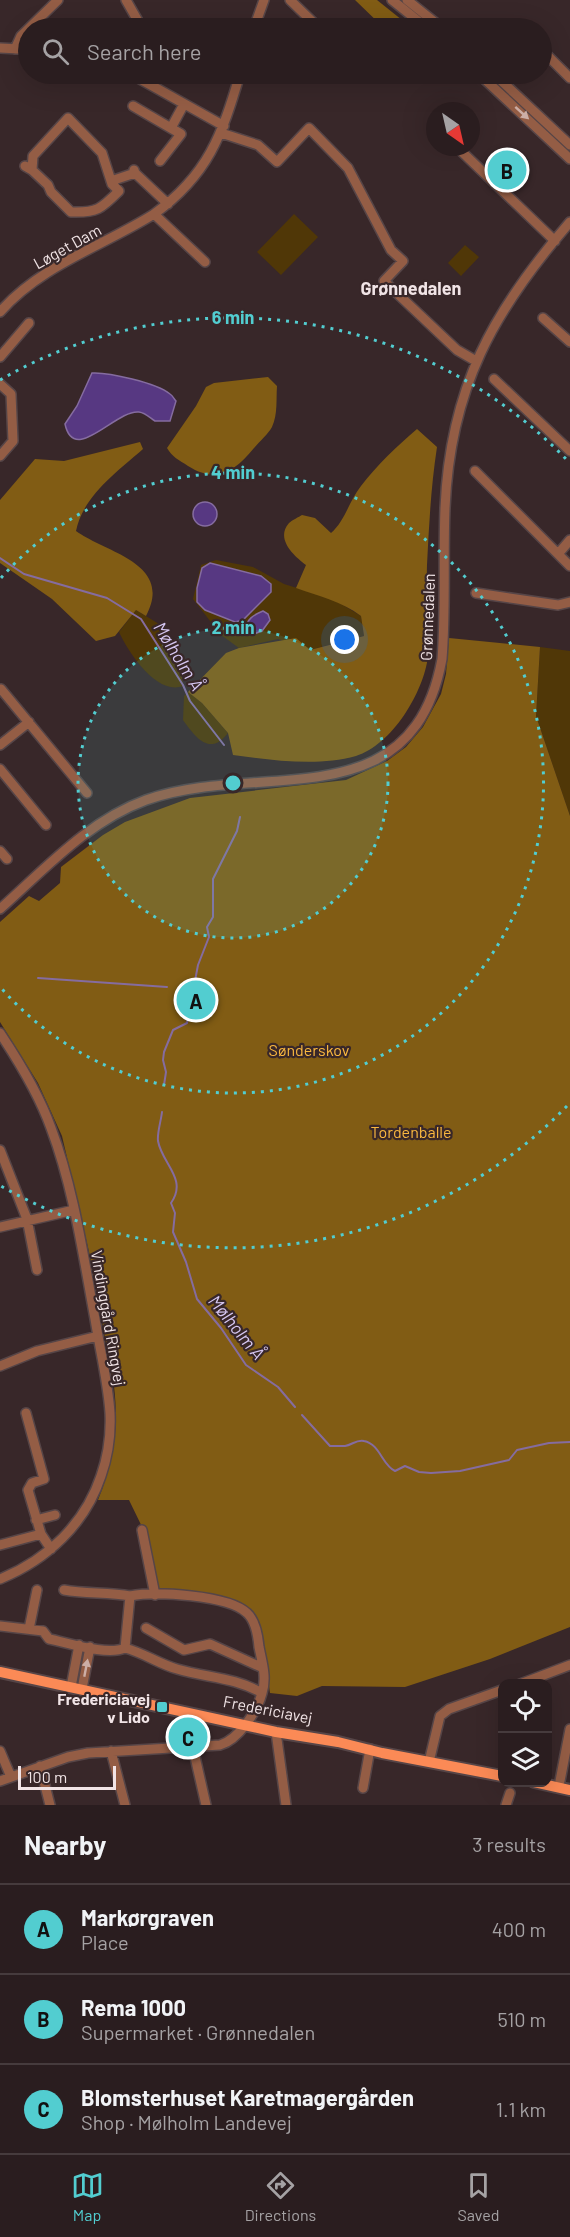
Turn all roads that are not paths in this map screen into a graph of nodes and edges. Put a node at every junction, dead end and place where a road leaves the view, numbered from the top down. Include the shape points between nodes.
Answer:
1 (58, 0) edge
2 (126, 0) edge
3 (264, 0) edge
4 (290, 0) edge
5 (392, 0) edge
6 (407, 0) edge
7 (40, 18) edge
8 (136, 18) edge
9 (258, 18) edge
10 (309, 18) edge
11 (414, 18) edge
12 (430, 18) edge
13 (0, 48) edge
14 (18, 49) edge
15 (552, 60) edge
16 (570, 78) edge
17 (149, 84) edge
18 (237, 84) edge
19 (491, 84) edge
20 (504, 84) edge
21 (184, 104) junction
22 (133, 106) dead end
23 (171, 128) junction
24 (222, 129) junction
25 (569, 152) edge
26 (467, 156) edge
27 (160, 161) dead end
28 (111, 181) junction
29 (168, 204) junction
30 (154, 214) junction
31 (570, 222) edge
32 (570, 229) edge
33 (557, 239) junction
34 (205, 262) dead end
35 (0, 312) edge
36 (543, 318) dead end
37 (29, 323) dead end
38 (570, 342) edge
39 (0, 357) edge
40 (476, 360) junction
41 (494, 379) dead end
42 (0, 384) edge
43 (570, 451) edge
44 (0, 456) edge
45 (475, 471) dead end
46 (570, 540) edge
47 (558, 554) junction
48 (570, 566) edge
49 (476, 593) dead end
50 (570, 602) edge
51 (1, 689) edge
52 (28, 722) junction
53 (0, 745) edge
54 (0, 769) edge
55 (87, 793) dead end
56 (46, 825) dead end
57 (0, 851) edge
58 (7, 859) dead end
59 (0, 909) edge
60 (0, 1032) edge
61 (0, 1150) edge
62 (74, 1210) junction
63 (27, 1219) junction
64 (0, 1227) edge
65 (37, 1270) dead end
66 (98, 1336) junction
67 (0, 1366) edge
68 (26, 1413) dead end
69 (55, 1515) dead end
70 (36, 1520) junction
71 (142, 1530) dead end
72 (41, 1534) junction
73 (0, 1545) edge
74 (51, 1550) junction
75 (0, 1580) edge
76 (37, 1590) dead end
77 (64, 1590) dead end
78 (155, 1594) junction
79 (130, 1596) junction
80 (0, 1626) edge
81 (146, 1628) dead end
82 (29, 1629) junction
83 (79, 1645) junction
84 (90, 1647) junction
85 (125, 1648) junction
86 (570, 1665) edge
87 (263, 1668) junction
88 (0, 1672) edge
89 (531, 1679) edge
90 (77, 1688) junction
91 (498, 1691) edge
92 (262, 1694) junction
93 (247, 1722) junction
94 (570, 1729) edge
95 (276, 1732) junction
96 (338, 1742) junction
97 (193, 1748) junction
98 (370, 1749) junction
99 (0, 1751) edge
100 (111, 1751) junction
101 (429, 1760) junction
102 (40, 1766) junction
103 (498, 1775) edge
104 (11, 1777) junction
105 (560, 1781) dead end
106 (0, 1782) edge
107 (552, 1786) edge
108 (363, 1788) dead end
109 (570, 1790) edge
110 (510, 1793) dead end
111 (50, 1805) edge
112 (125, 1805) edge
113 (206, 1805) edge
114 (286, 1805) edge
115 (506, 1805) edge

1 - 7 street
2 - 8 street
3 - 9 street
4 - 10 street
5 - 11 street
6 - 12 street
13 - 14 street
15 - 16 street
17 - 21 street
18 - 24 street, Løget Dam
19 -> 25 street
20 - 25 street
21 - 23 street
21 - 24 street
22 - 23 street
23 - 27 street via 181,134
24 - 29 street, Løget Dam via 202,168
24 - 40 street via 258,145 277,162 309,128 342,160 391,250 403,261 384,281 457,350
26 - 33 street
28 - 28 street via 119,191 102,208 71,212 28,168 33,156 68,118 102,153
28 - 29 street via 134,171
29 - 30 street, Løget Dam
30 - 34 street
30 - 35 street, Løget Dam via 57,266 20,292
31 - 33 street, Grønnedalen
32 - 33 street, Grønnedalen
33 - 40 street, Grønnedalen via 507,302
36 - 38 street
37 - 39 street
40 - 59 street, Grønnedalen via 458,412 448,470 438,682 411,732 388,753 352,771 167,793 142,802 110,817 74,843
41 - 43 street
42 - 44 street via 11,394 13,441
45 - 47 street
46 - 47 street
47 - 48 street
49 - 50 street via 558,605
51 - 52 street
52 - 53 street
52 - 55 street
54 - 56 street
57 - 58 street
60 - 62 street, Vindinggård Ringvej via 42,1106 63,1163
61 - 63 street
62 - 63 street
62 - 66 street, Vindinggård Ringvej
63 - 64 street
63 - 65 street
66 - 67 street
66 - 74 street, Vindinggård Ringvej via 110,1412 106,1456 93,1498 73,1528
68 - 70 street via 44,1479 32,1483 28,1490
69 - 70 street
70 - 72 street
71 - 78 street
72 - 73 street
72 - 74 street
74 - 75 street, Vindinggård Ringvej
76 - 82 street
77 - 79 street
78 - 79 street
78 - 87 street via 216,1600 234,1604 248,1613 258,1636
79 - 85 street
80 - 82 street
81 - 87 street via 184,1650 210,1644
82 - 83 street via 43,1631 49,1639
83 - 84 street
83 - 90 street
84 - 85 street via 117,1652
90 -> 84 street
85 - 92 street via 180,1670 245,1683
86 - 89 street
87 - 92 street
88 - 90 main road, Fredericiavej
90 - 93 main road, Fredericiavej
91 - 101 street via 440,1716
92 - 93 street
93 - 95 main road, Fredericiavej
93 - 96 main road, Fredericiavej via 318,1734
93 - 97 street via 230,1742
94 - 105 street
95 - 96 main road, Fredericiavej
95 - 114 street
96 - 98 main road, Fredericiavej
97 - 100 street
97 - 113 street
98 - 101 main road, Fredericiavej
98 - 108 street
99 - 104 street
100 - 102 street via 68,1756
100 - 112 street
101 - 103 main road, Fredericiavej
102 - 104 street
102 - 111 street
104 - 106 street
107 - 109 main road
110 - 115 street

